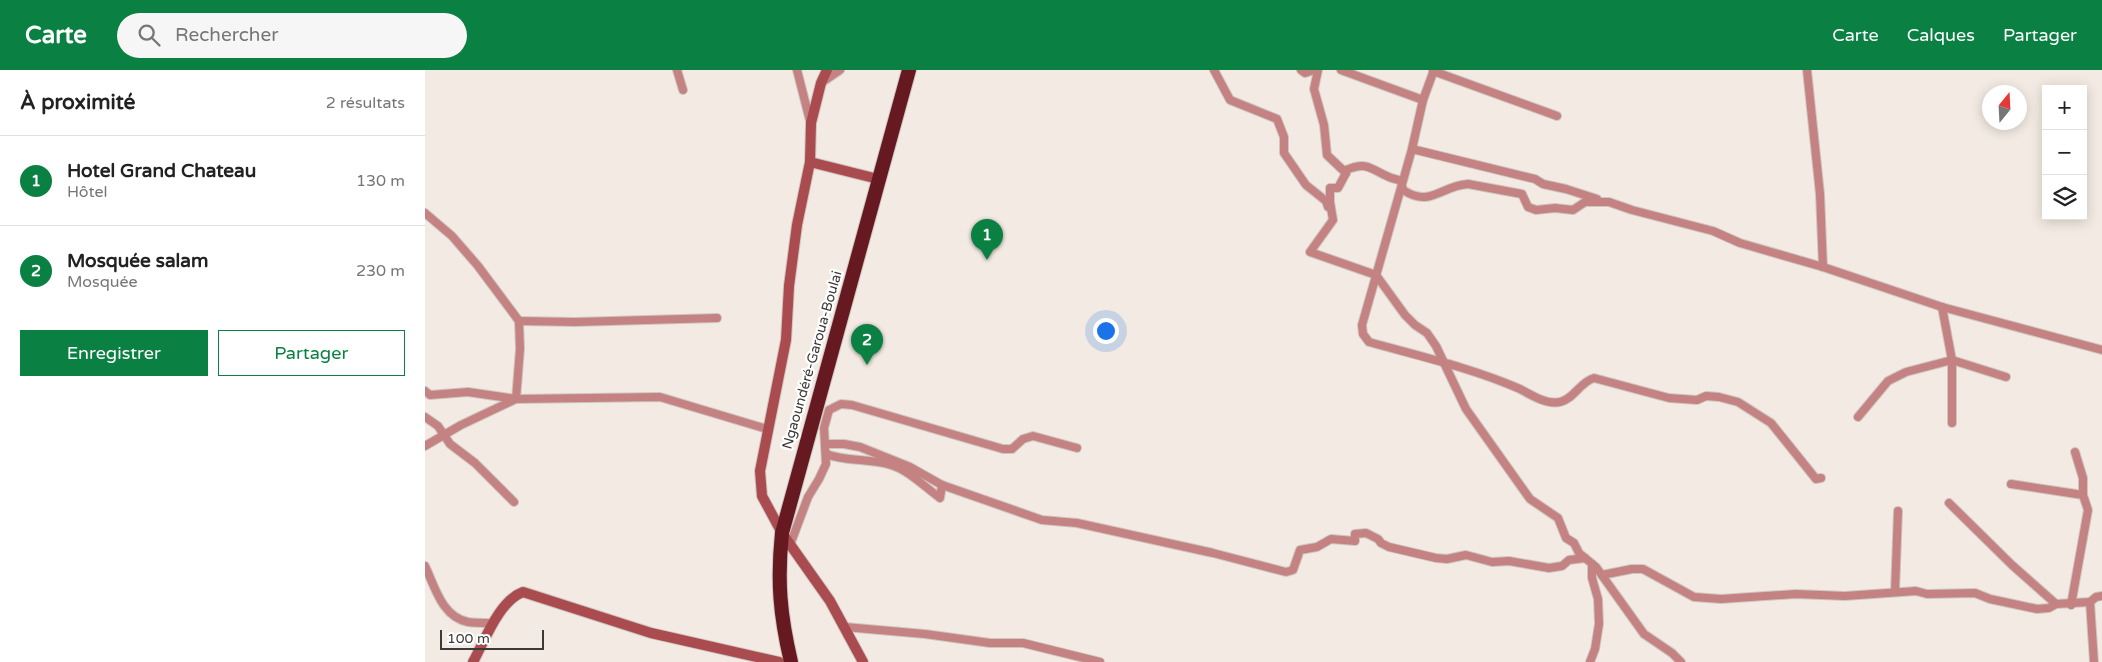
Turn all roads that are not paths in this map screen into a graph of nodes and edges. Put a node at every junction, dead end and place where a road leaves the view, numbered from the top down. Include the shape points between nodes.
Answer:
1 (677, 70) edge
2 (797, 70) edge
3 (827, 70) edge
4 (840, 70) edge
5 (909, 70) edge
6 (1214, 70) edge
7 (1301, 70) edge
8 (1316, 70) edge
9 (1341, 70) edge
10 (1807, 70) edge
11 (1434, 71) edge
12 (821, 83) junction
13 (683, 90) dead end
14 (1423, 100) junction
15 (1557, 116) dead end
16 (811, 123) junction
17 (1412, 149) junction
18 (810, 162) junction
19 (1346, 173) junction
20 (878, 179) junction
21 (1401, 181) junction
22 (1599, 200) junction
23 (425, 213) edge
24 (1332, 216) junction
25 (1823, 267) junction
26 (1376, 275) junction
27 (1942, 307) junction
28 (717, 318) dead end
29 (519, 321) junction
30 (2102, 350) edge
31 (1951, 360) junction
32 (1443, 363) junction
33 (2007, 377) dead end
34 (426, 394) edge
35 (516, 399) junction
36 (425, 417) edge
37 (1859, 417) dead end
38 (1952, 423) dead end
39 (767, 429) junction
40 (444, 435) junction
41 (825, 444) junction
42 (425, 446) edge
43 (1077, 448) dead end
44 (2075, 452) dead end
45 (826, 454) junction
46 (1821, 478) dead end
47 (2011, 484) dead end
48 (942, 486) junction
49 (2083, 494) junction
50 (514, 502) dead end
51 (1949, 502) dead end
52 (1898, 511) dead end
53 (782, 533) junction
54 (790, 545) junction
55 (1585, 558) junction
56 (1592, 564) junction
57 (425, 566) edge
58 (1602, 575) junction
59 (1895, 592) junction
60 (2102, 596) edge
61 (2090, 602) junction
62 (2056, 604) junction
63 (2071, 604) junction
64 (492, 623) junction
65 (845, 627) junction
66 (473, 662) edge
67 (779, 662) edge
68 (791, 662) edge
69 (863, 662) edge
70 (1099, 662) edge
71 (1590, 662) edge
72 (1681, 662) edge
73 (2094, 662) edge

1 - 13 street
2 - 16 street
3 - 12 street
4 - 12 street
5 - 20 highway, Ngaoundéré-Garoua-Boulai
6 - 24 street via 1230,100 1277,119 1284,137 1284,153 1307,185 1326,201
7 - 8 street via 1305,73
8 - 19 street via 1314,89 1324,125 1327,155
9 - 14 street
10 - 25 street via 1820,194
11 - 14 street
11 - 15 street
12 - 16 street
14 - 17 street
16 - 18 street
17 - 21 street
17 - 22 street via 1535,179
18 - 20 street
18 - 39 street via 796,234 786,340
19 - 21 street via 1346,170 1369,166
19 - 24 street via 1338,188 1330,188
20 - 53 highway, Ngaoundéré-Garoua-Boulai
21 - 22 street via 1403,190 1420,198 1459,185 1508,190 1522,194 1528,207 1536,210 1573,210 1585,202
21 - 26 street
22 - 25 street via 1713,231
23 - 29 street via 451,236
24 - 26 street via 1333,220 1310,252
25 - 27 street
26 - 32 street via 1405,315 1427,333
26 - 32 street via 1363,325 1363,334 1369,342
27 - 30 street
27 - 31 street
28 - 29 street
29 - 35 street via 521,349
31 - 33 street
31 - 37 street via 1906,372 1888,381
31 - 38 street
32 - 46 street via 1558,403 1594,378 1669,398 1697,400 1705,396 1728,399 1761,415 1816,479
32 - 55 street via 1466,409 1530,500 1558,518 1567,538
34 - 35 street via 468,392
35 - 39 street via 660,397
35 - 40 street
36 - 40 street
39 - 53 street via 760,472 762,496
40 - 42 street
40 - 50 street
41 - 43 street via 824,428 829,410 841,404 1003,448 1012,449 1023,439 1033,436
41 - 45 street
41 - 48 street via 860,447 910,467
44 - 49 street via 2083,478
45 - 48 street via 837,459 893,465 939,498
45 - 54 street via 826,464 807,498
47 - 49 street
48 - 55 street via 1042,520 1077,523 1286,572 1293,570 1300,550 1317,547 1331,539 1355,541 1358,533 1373,536 1389,547 1436,558 1466,555 1492,562 1509,561 1549,568
49 - 63 street via 2088,510
51 - 62 street
52 - 59 street
53 - 54 street
53 - 68 highway, Ngaoundéré-Garoua-Boulai via 779,590
54 - 65 street
55 - 56 street
56 - 58 street
56 - 71 street via 1599,624
57 - 64 street via 443,605 453,616 466,622
58 - 59 street via 1643,569 1694,597 1845,596
58 - 72 street via 1644,634
59 - 62 street via 1975,593 2037,609
60 - 61 street
61 - 63 street
61 - 73 street
62 - 63 street
64 - 66 street
64 - 67 street via 513,596 523,592 651,633
65 - 69 street
65 - 70 street via 989,643 1023,643

